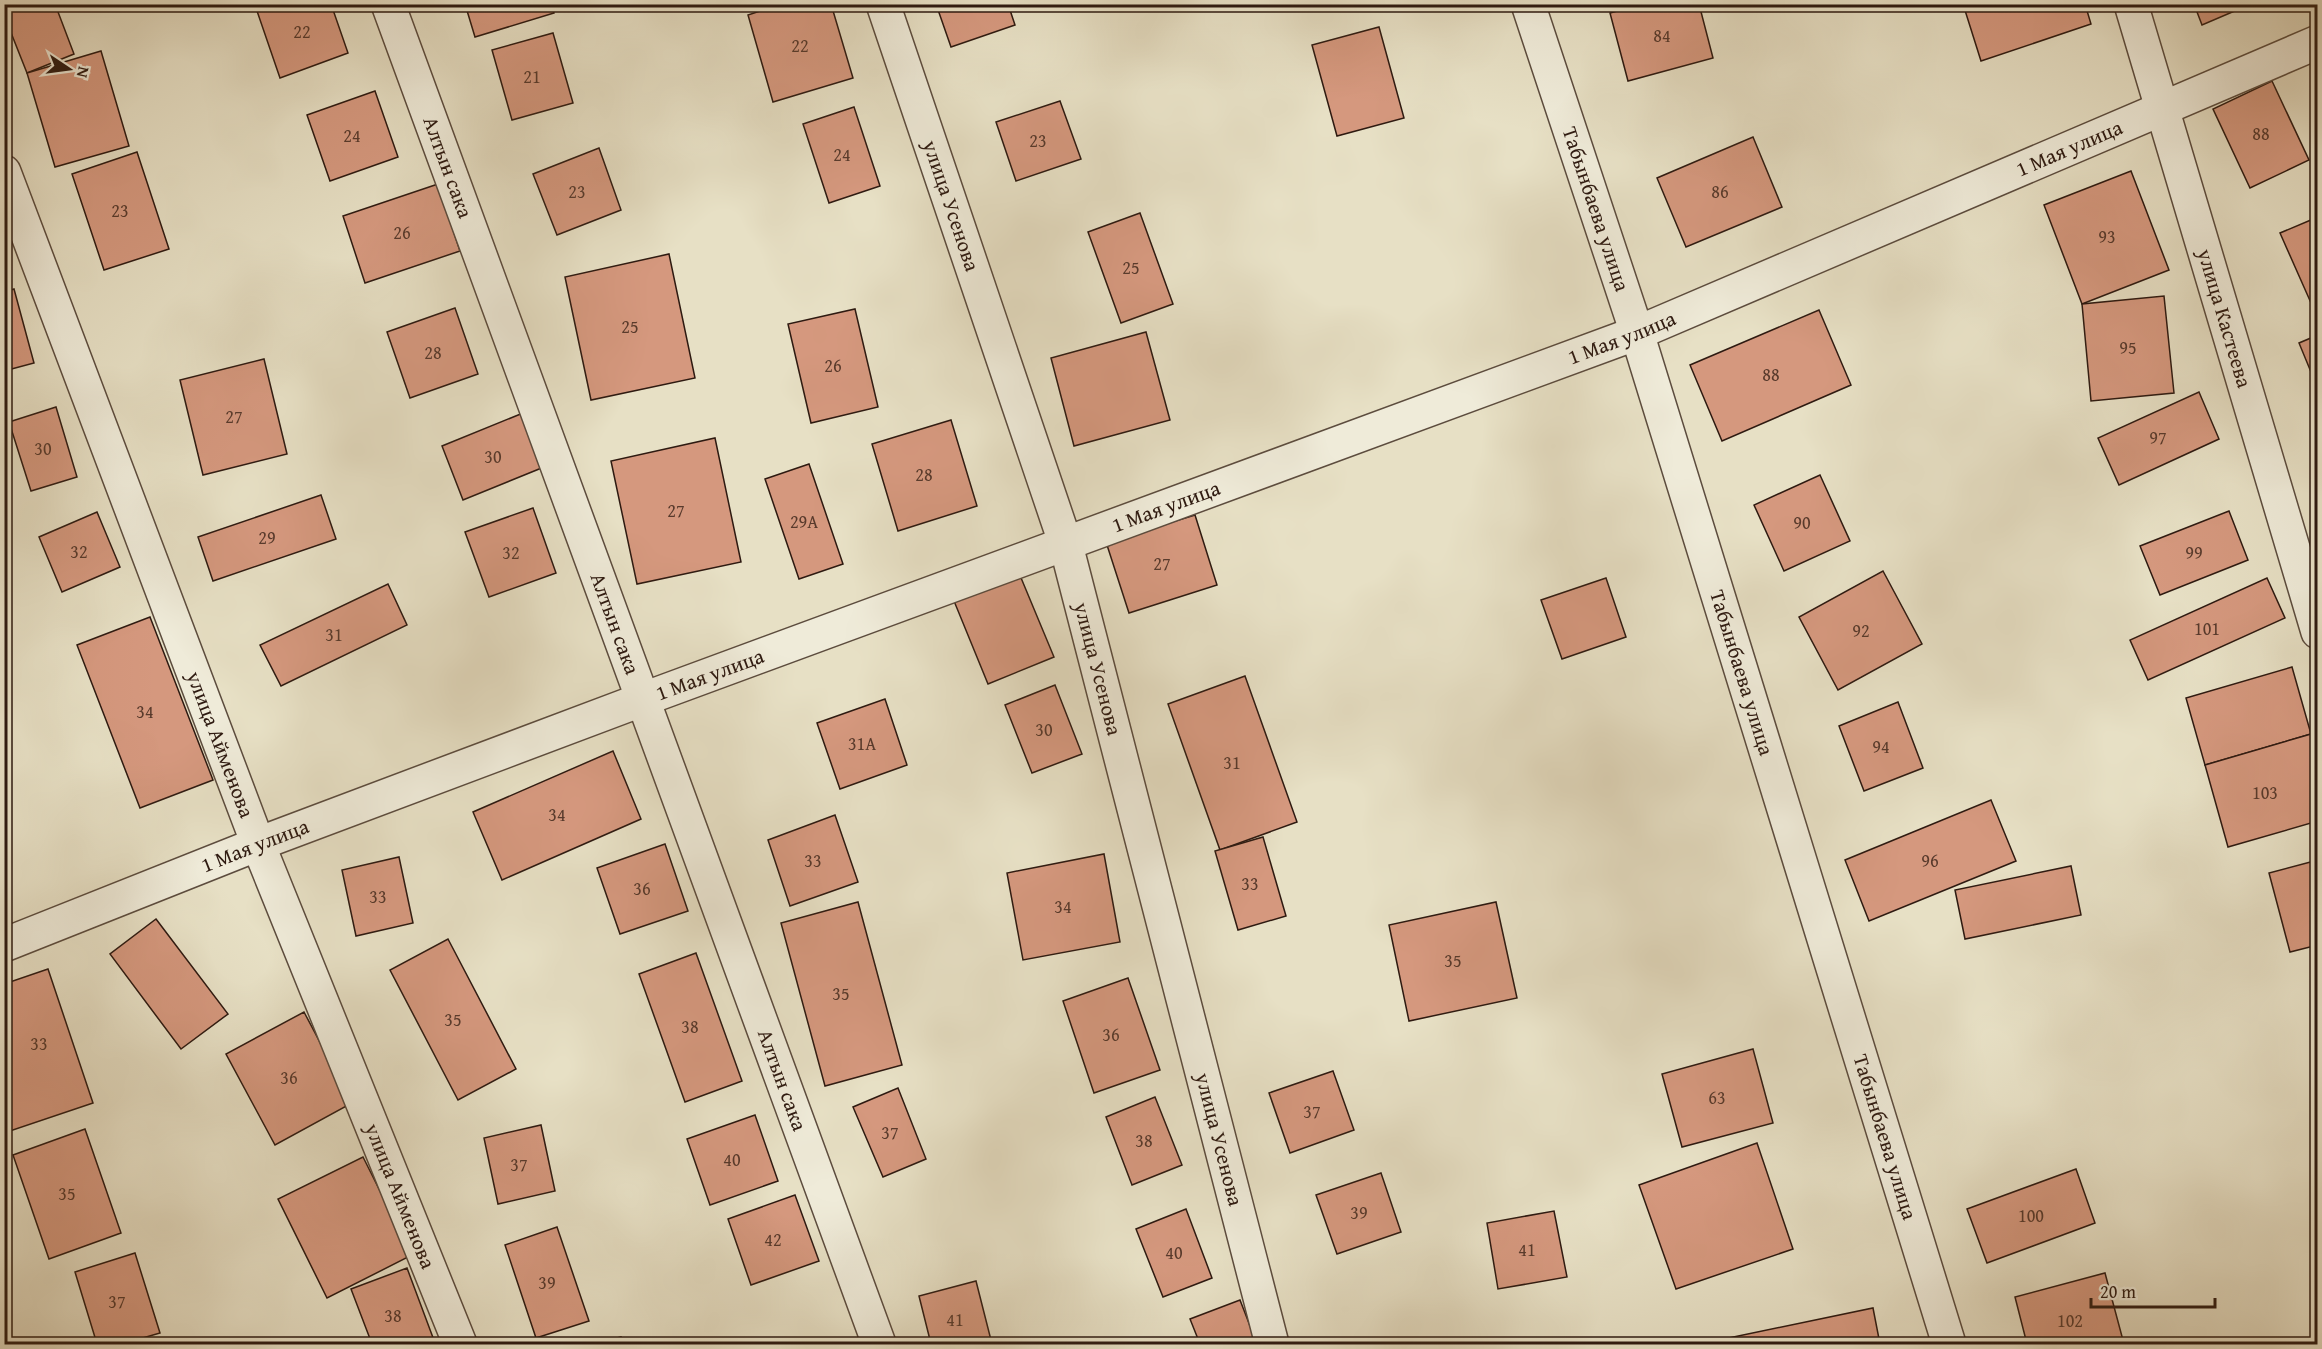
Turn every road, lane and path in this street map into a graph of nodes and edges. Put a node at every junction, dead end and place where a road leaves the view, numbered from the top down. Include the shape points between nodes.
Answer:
1 (388, 4) edge
2 (883, 4) edge
3 (1528, 4) edge
4 (2131, 4) edge
5 (2318, 42) edge
6 (2162, 108) junction
7 (4, 172) edge
8 (1637, 333) junction
9 (1066, 545) junction
10 (2318, 632) edge
11 (641, 700) junction
12 (258, 844) junction
13 (4, 945) edge
14 (460, 1344) edge
15 (879, 1344) edge
16 (1272, 1344) edge
17 (1948, 1344) edge

1 - 11 street, Алтын сака
2 - 9 street, улица Усенова
3 - 8 street, Табынбаева улица
4 - 6 street, улица Кастеева
5 - 6 street, 1 Мая улица
6 - 8 street, 1 Мая улица
6 - 10 street, улица Кастеева
7 - 12 street, улица Айменова
8 - 9 street, 1 Мая улица
8 - 17 street, Табынбаева улица
9 - 11 street, 1 Мая улица
9 - 16 street, улица Усенова
11 - 12 street, 1 Мая улица
11 - 15 street, Алтын сака
12 - 13 street, 1 Мая улица
12 - 14 street, улица Айменова

